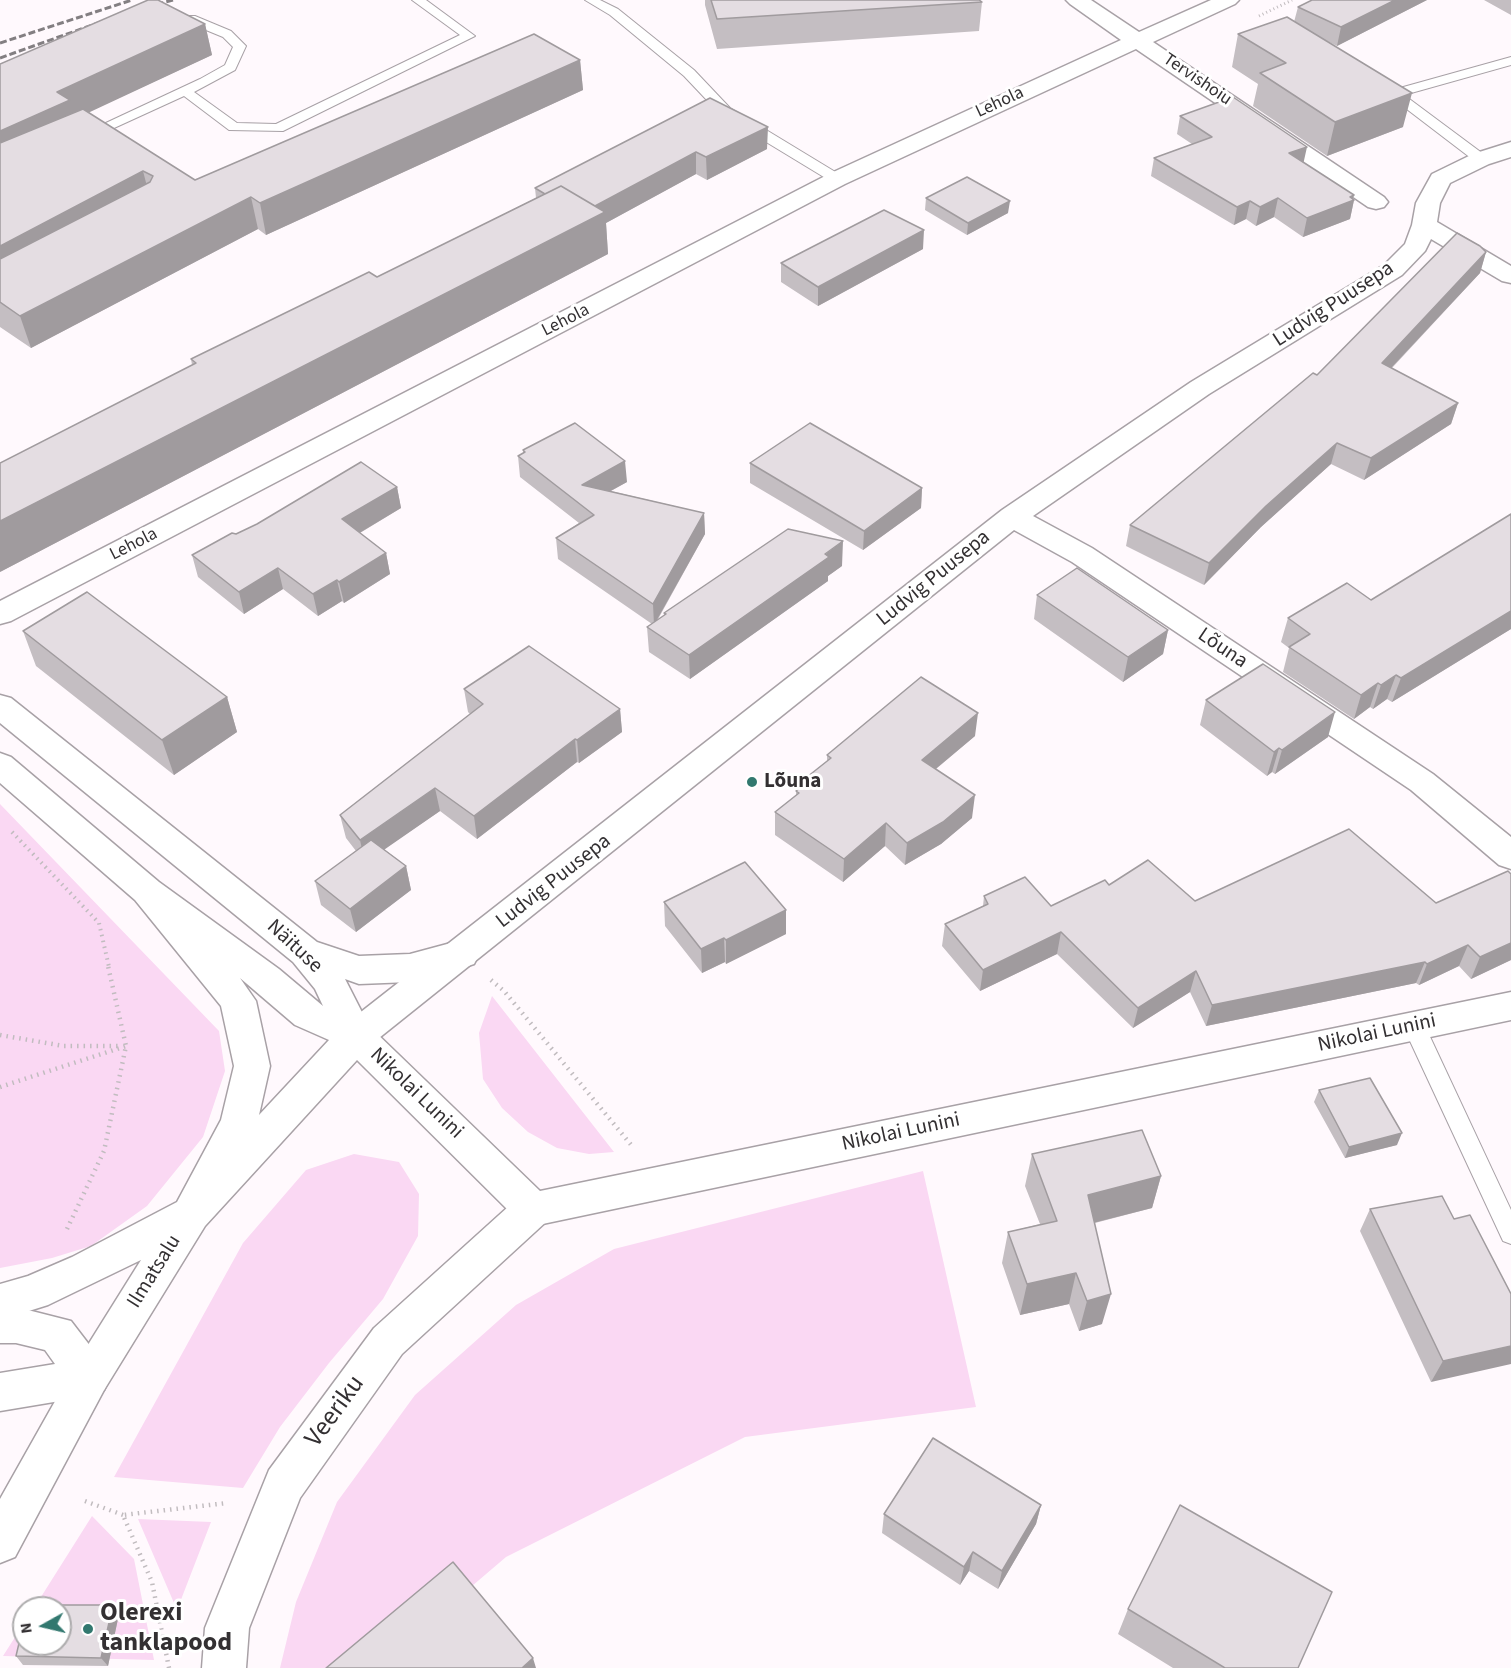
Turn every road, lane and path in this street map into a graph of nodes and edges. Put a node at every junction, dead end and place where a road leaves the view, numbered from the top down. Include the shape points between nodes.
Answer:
1 (418, 0) edge
2 (591, 0) edge
3 (1077, 0) edge
4 (1228, 0) edge
5 (170, 20) edge
6 (1137, 40) junction
7 (1511, 61) edge
8 (185, 92) junction
9 (76, 140) edge
10 (1511, 149) edge
11 (1481, 159) junction
12 (837, 179) junction
13 (1376, 202) dead end
14 (1424, 225) junction
15 (1511, 276) edge
16 (1012, 517) junction
17 (0, 614) edge
18 (0, 706) edge
19 (0, 765) edge
20 (4, 824) dead end
21 (1511, 856) edge
22 (147, 891) junction
23 (305, 952) junction
24 (462, 954) junction
25 (504, 991) dead end
26 (1511, 1006) edge
27 (1414, 1026) junction
28 (0, 1035) edge
29 (356, 1036) junction
30 (126, 1046) junction
31 (0, 1087) edge
32 (634, 1149) dead end
33 (533, 1209) junction
34 (191, 1214) junction
35 (1511, 1233) edge
36 (63, 1237) dead end
37 (0, 1302) edge
38 (0, 1325) edge
39 (90, 1377) junction
40 (0, 1392) edge
41 (85, 1501) dead end
42 (228, 1503) dead end
43 (123, 1515) junction
44 (0, 1542) edge
45 (169, 1668) edge
46 (224, 1668) edge

1 - 8 lane via 469,36 278,128 234,127
2 - 12 lane via 614,12 725,111
3 - 6 street, Tervishoiu
4 - 6 street, Lehola
5 - 8 lane via 191,19 227,34 240,46 230,68
6 - 12 street, Lehola
6 - 13 street, Tervishoiu
7 - 11 lane via 1394,94
8 - 9 lane
10 - 11 street, Ludvig Puusepa
11 - 14 street, Ludvig Puusepa via 1440,179 1428,203
12 - 17 street, Lehola
14 - 15 street
14 - 16 street, Ludvig Puusepa via 1416,246 1393,270 1200,388
16 - 21 street, Lõuna via 1082,555 1412,775
16 - 24 street, Ludvig Puusepa
18 - 23 street, Näituse
19 - 22 street, Näituse
20 - 30 path via 99,923
22 - 29 street, Näituse via 267,979 308,1015
22 - 34 street via 238,1000 252,1066 239,1121
23 - 24 street via 359,970 410,968
23 - 29 street, Näituse via 328,980
24 - 29 street, Ludvig Puusepa
25 - 32 path
26 - 27 street, Nikolai Lunini
27 - 33 street, Nikolai Lunini
27 - 35 lane
28 - 30 path via 64,1046
29 - 33 street, Nikolai Lunini
29 - 34 street, Ilmatsalu
30 - 31 path
30 - 36 path via 104,1151
33 - 46 street, Veeriku via 388,1341 284,1485 227,1628
34 - 37 street via 86,1269
34 - 39 street, Ilmatsalu
38 - 39 street via 57,1334
39 - 40 street
39 - 44 street, Ilmatsalu
41 - 43 path
42 - 43 path
43 - 45 path via 152,1582

